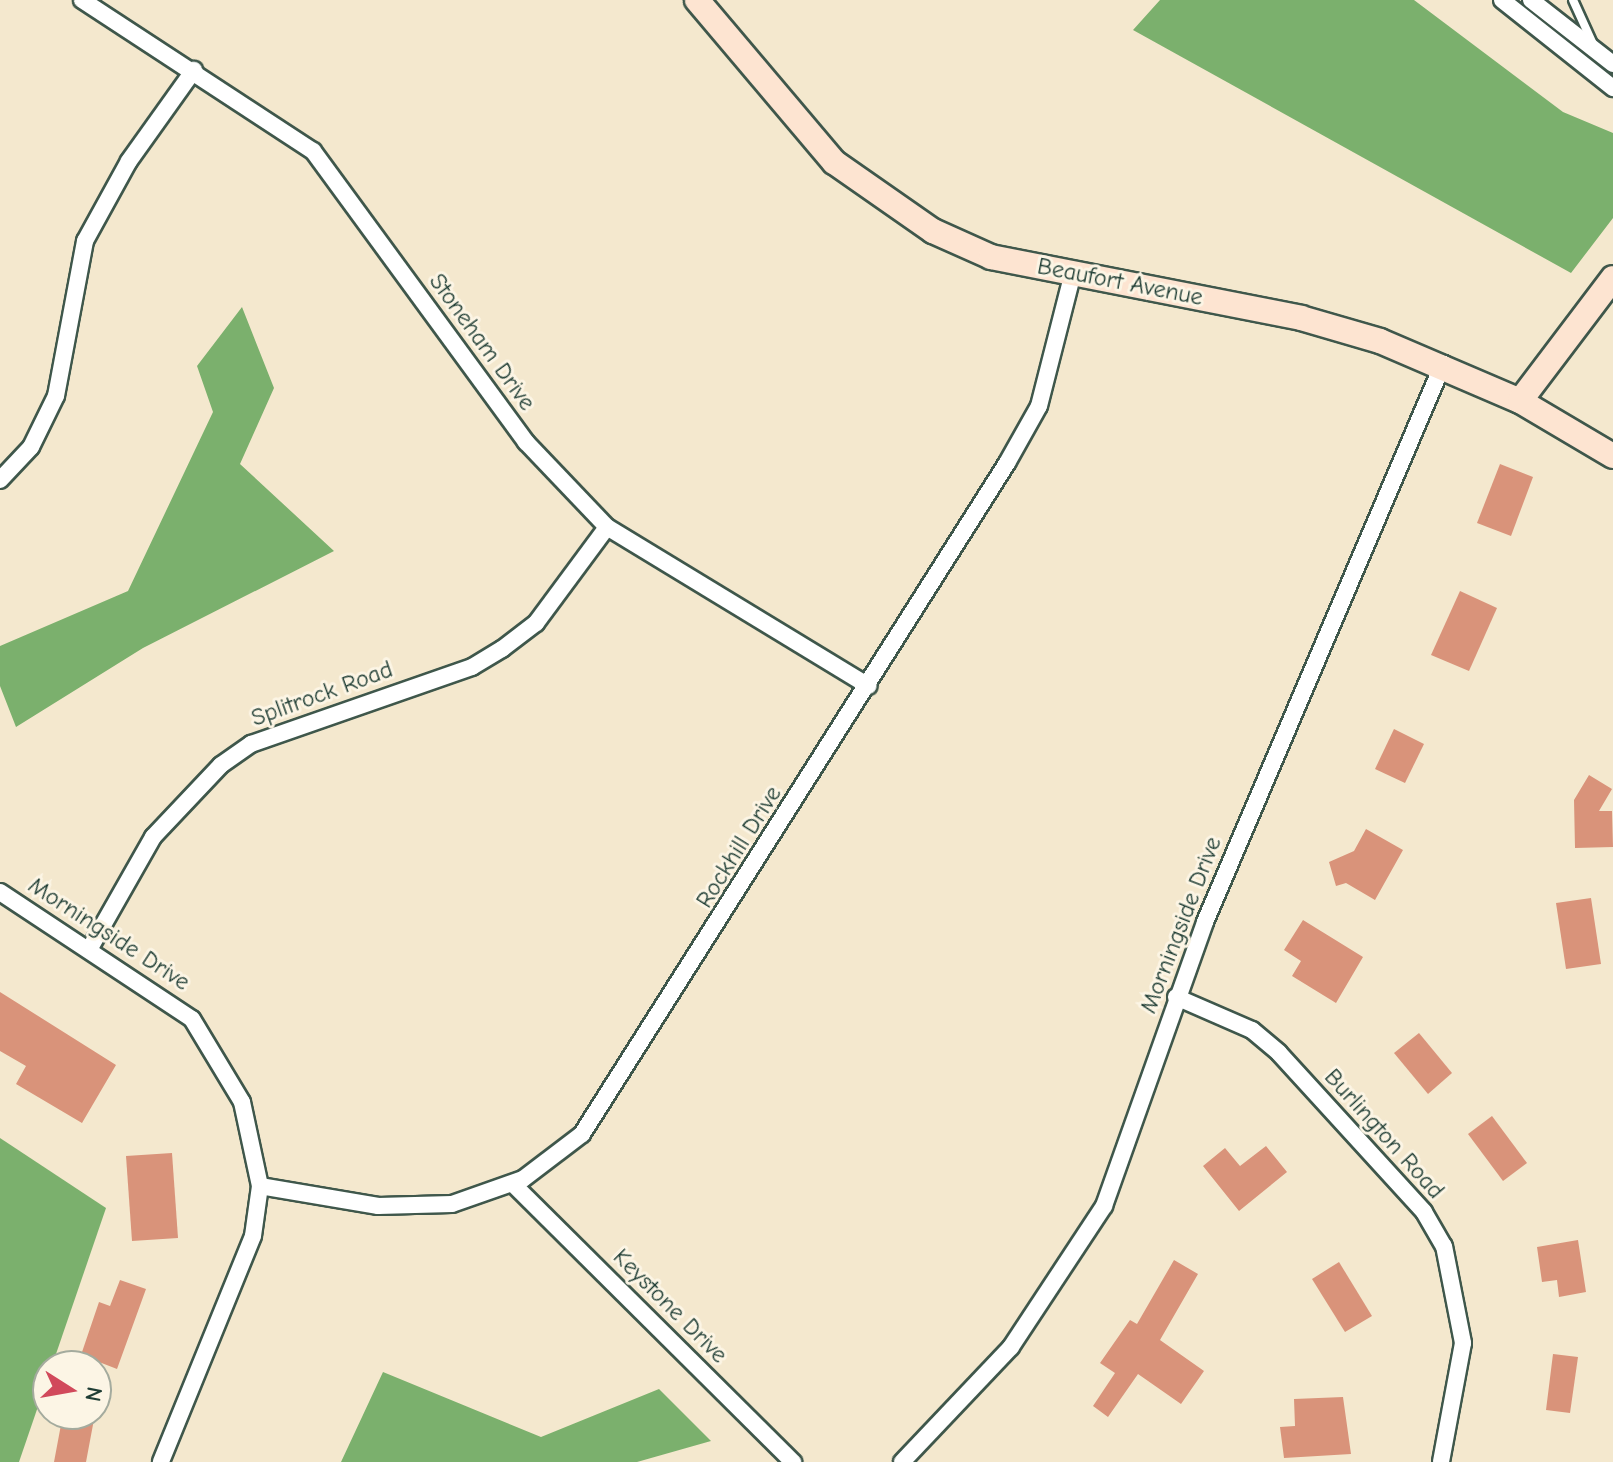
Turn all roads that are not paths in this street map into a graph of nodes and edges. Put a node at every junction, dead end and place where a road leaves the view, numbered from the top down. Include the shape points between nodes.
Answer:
1 (82, 0) edge
2 (697, 0) edge
3 (1502, 0) edge
4 (1531, 0) edge
5 (1573, 0) edge
6 (1594, 49) junction
7 (1613, 64) edge
8 (194, 70) junction
9 (1613, 88) edge
10 (1073, 273) junction
11 (1613, 278) edge
12 (1443, 364) junction
13 (1520, 401) junction
14 (1613, 456) edge
15 (0, 480) edge
16 (607, 527) junction
17 (868, 686) junction
18 (0, 892) edge
19 (90, 948) junction
20 (1176, 997) junction
21 (513, 1184) junction
22 (260, 1186) junction
23 (161, 1462) edge
24 (793, 1462) edge
25 (902, 1462) edge
26 (1441, 1462) edge

1 - 8 street, Stoneham Drive
2 - 10 street, Beaufort Avenue via 793,120 881,199 991,257
3 - 9 street
4 - 6 street
5 - 6 lane
6 - 7 street
8 - 15 street via 129,161 85,241 56,396 31,447
8 - 16 street, Stoneham Drive via 313,151 526,442
10 - 12 street, Beaufort Avenue via 1301,318
10 - 17 street, Rockhill Drive via 1039,406
11 - 13 street
12 - 13 street, Beaufort Avenue
12 - 20 street, Morningside Drive
13 - 14 street, Beaufort Avenue
16 - 17 street, Stoneham Drive
16 - 19 street, Splitrock Road via 536,623 502,649 472,667 251,744 221,765 153,837
17 - 21 street, Rockhill Drive via 598,1115 564,1151
18 - 19 street, Morningside Drive
19 - 22 street, Morningside Drive via 192,1019 242,1102
20 - 25 street, Morningside Drive via 1139,1120 1104,1206 1068,1268 965,1400
20 - 26 street, Burlington Road via 1252,1030 1279,1053 1424,1212 1444,1246 1463,1343
21 - 22 street, Rockhill Drive via 452,1204 403,1208
21 - 24 street, Keystone Drive
22 - 23 street, Morningside Drive via 253,1236 222,1326

